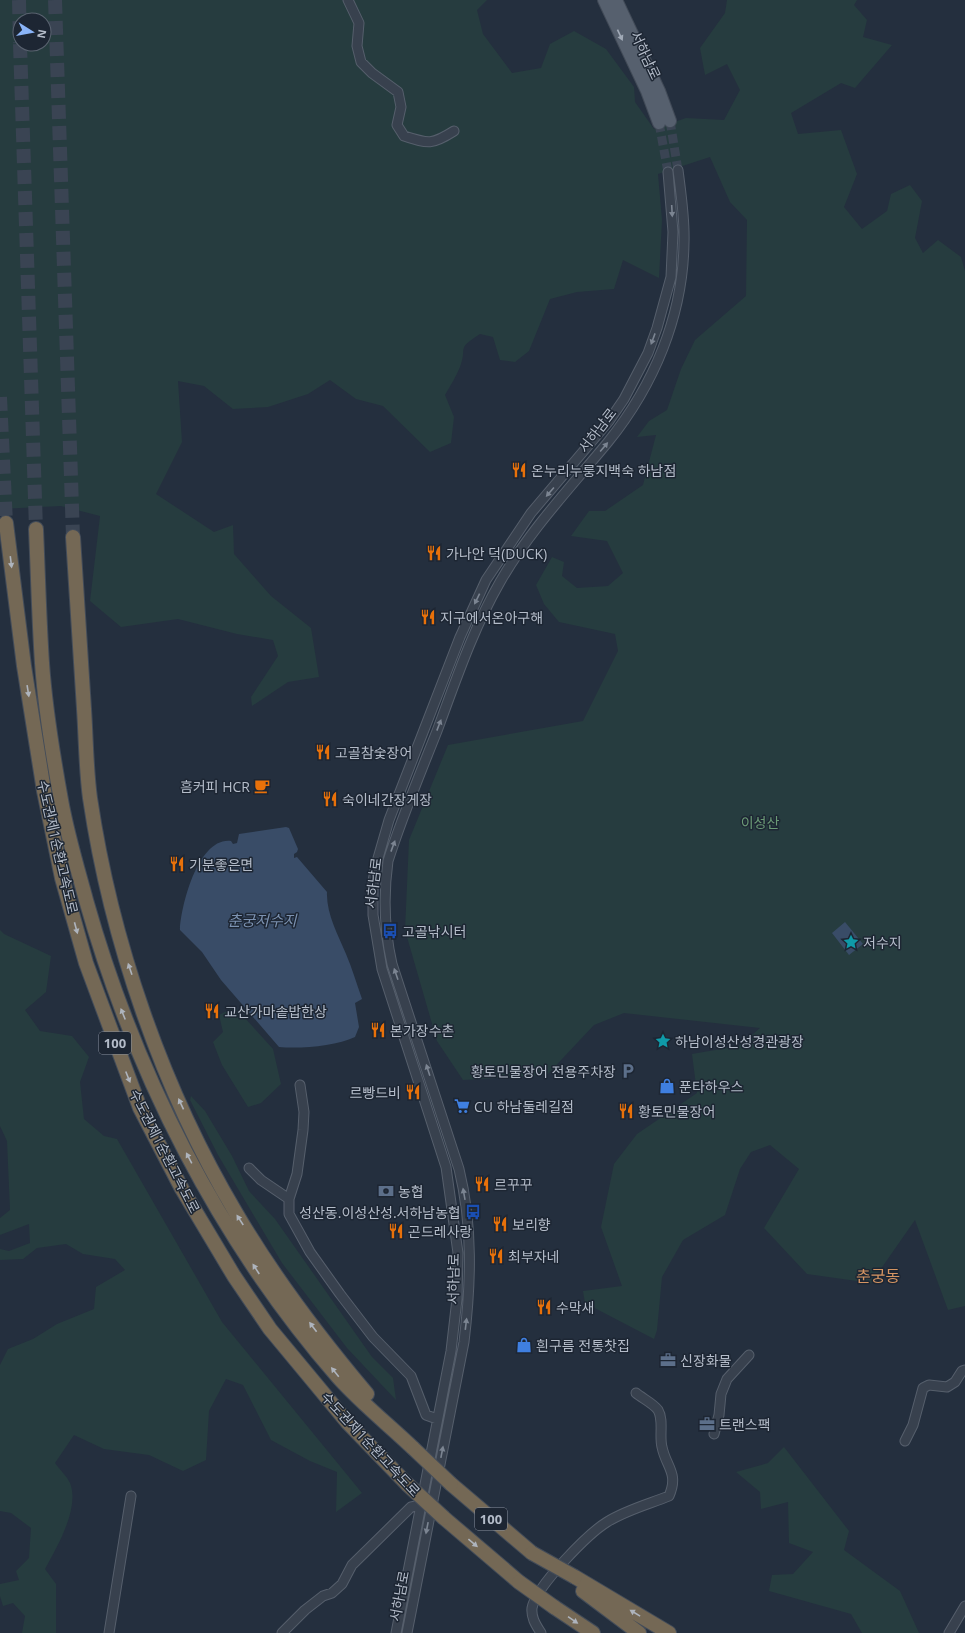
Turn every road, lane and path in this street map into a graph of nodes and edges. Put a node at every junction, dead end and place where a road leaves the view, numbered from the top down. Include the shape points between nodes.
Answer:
1 (348, 0) edge
2 (604, 0) edge
3 (616, 0) edge
4 (454, 131) dead end
5 (678, 170) tunnel mouth
6 (668, 172) tunnel mouth
7 (6, 523) tunnel mouth
8 (36, 529) tunnel mouth
9 (73, 537) tunnel mouth
10 (300, 1084) dead end
11 (248, 1168) dead end
12 (289, 1199) junction
13 (749, 1355) dead end
14 (965, 1370) edge
15 (636, 1393) dead end
16 (437, 1419) junction
17 (714, 1434) dead end
18 (905, 1441) dead end
19 (413, 1448) junction
20 (131, 1496) dead end
21 (420, 1505) junction
22 (573, 1580) junction
23 (965, 1606) edge
24 (109, 1633) edge
25 (282, 1633) edge
26 (396, 1633) edge
27 (407, 1633) edge
28 (541, 1633) edge
29 (593, 1633) edge
30 (639, 1633) edge
31 (669, 1633) edge
32 (949, 1633) edge

1 - 4 street via 359,23 357,46 362,62 372,73 398,92 401,106 397,125 404,136 423,142 436,142
2 -> 3 main road, 서하남로 via 664,122 659,91
5 - 27 street, 서하남로 via 684,229 682,271 672,323 661,355 648,382 610,440 530,537 496,590 476,628 388,861 384,910 388,947 459,1169 466,1202 469,1242 469,1300 464,1342
6 -> 16 street, 서하남로 via 673,232 671,277 648,353 610,420 532,513 486,580 454,652 389,820 373,881 373,915 382,969 446,1167 457,1237 457,1299 451,1351
7 -> 29 highway, 수도권제1순환고속도로 / 100, bridge via 24,666 44,791 62,878 86,963 140,1108 182,1189 234,1276 270,1329 348,1423 406,1484 444,1518 519,1582
19 -> 8 highway, 수도권제1순환고속도로 / 100 via 340,1379 267,1286 234,1236 191,1162 153,1088 118,1001 97,938 61,801 42,665
19 -> 9 highway, 수도권제1순환고속도로 / 100 via 346,1369 281,1284 236,1213 201,1147 164,1067 128,964 104,872 90,796
10 - 12 street via 304,1112 303,1130 297,1174
11 - 12 street
12 - 16 street via 289,1214 310,1252 373,1337 411,1376 426,1416
13 - 17 street via 727,1379
14 - 18 street via 962,1370 955,1382 947,1387 929,1385 923,1388 913,1425
15 - 28 street via 657,1408 662,1448 672,1470 673,1488 669,1496 607,1522 547,1581 532,1608 533,1620
16 - 21 street, 서하남로
19 - 22 highway, 수도권제1순환고속도로 / 100, bridge via 532,1553
20 - 24 street
21 - 25 street via 411,1507 352,1565 342,1584 305,1610
21 - 26 street, 서하남로
22 - 30 highway, 수도권제1순환고속도로 / 100
31 -> 22 highway
23 - 32 street

